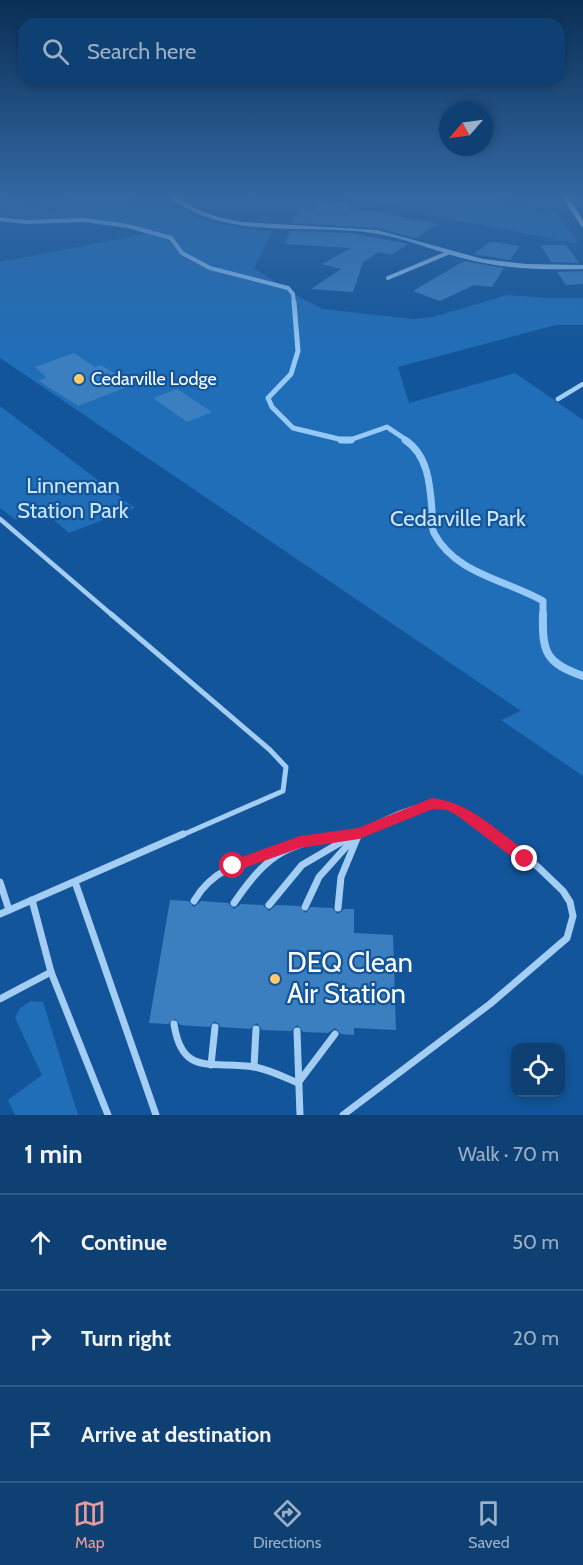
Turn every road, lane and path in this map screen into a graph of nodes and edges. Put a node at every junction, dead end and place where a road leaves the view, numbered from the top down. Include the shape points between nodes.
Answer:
1 (435, 247) edge
2 (450, 252) junction
3 (583, 267) edge
4 (388, 279) dead end
5 (583, 384) edge
6 (558, 399) dead end
7 (0, 519) edge
8 (359, 833) junction
9 (279, 850) junction
10 (0, 882) edge
11 (75, 882) junction
12 (32, 900) junction
13 (194, 901) dead end
14 (234, 903) dead end
15 (269, 905) dead end
16 (305, 907) dead end
17 (338, 908) dead end
18 (9, 910) junction
19 (0, 914) edge
20 (51, 972) junction
21 (0, 999) edge
22 (174, 1024) dead end
23 (215, 1027) dead end
24 (256, 1029) dead end
25 (297, 1031) dead end
26 (335, 1034) dead end
27 (211, 1065) junction
28 (254, 1067) junction
29 (298, 1083) junction
30 (108, 1115) edge
31 (156, 1115) edge
32 (300, 1115) edge
33 (343, 1115) edge

1 - 2 street
2 - 3 street via 515,266
2 - 4 street
5 - 6 street
7 - 11 lane via 286,767 283,791
8 - 9 lane via 300,842
8 - 15 lane via 309,859 286,880
8 - 16 lane via 320,873 309,890
8 - 17 lane via 341,877
8 - 33 lane via 418,807 432,803 449,805 551,880 570,901 574,914 567,938 461,1027
9 - 13 lane via 233,866 208,881
9 - 14 lane via 247,883
10 - 18 lane
11 - 12 lane
11 - 31 lane
12 - 18 lane
12 - 20 lane
18 - 19 lane
20 - 21 lane
20 - 30 lane
22 - 27 lane via 175,1045 186,1058
23 - 27 lane
24 - 28 lane
25 - 29 lane
26 - 29 lane
27 - 28 lane
28 - 29 lane
29 - 32 lane

